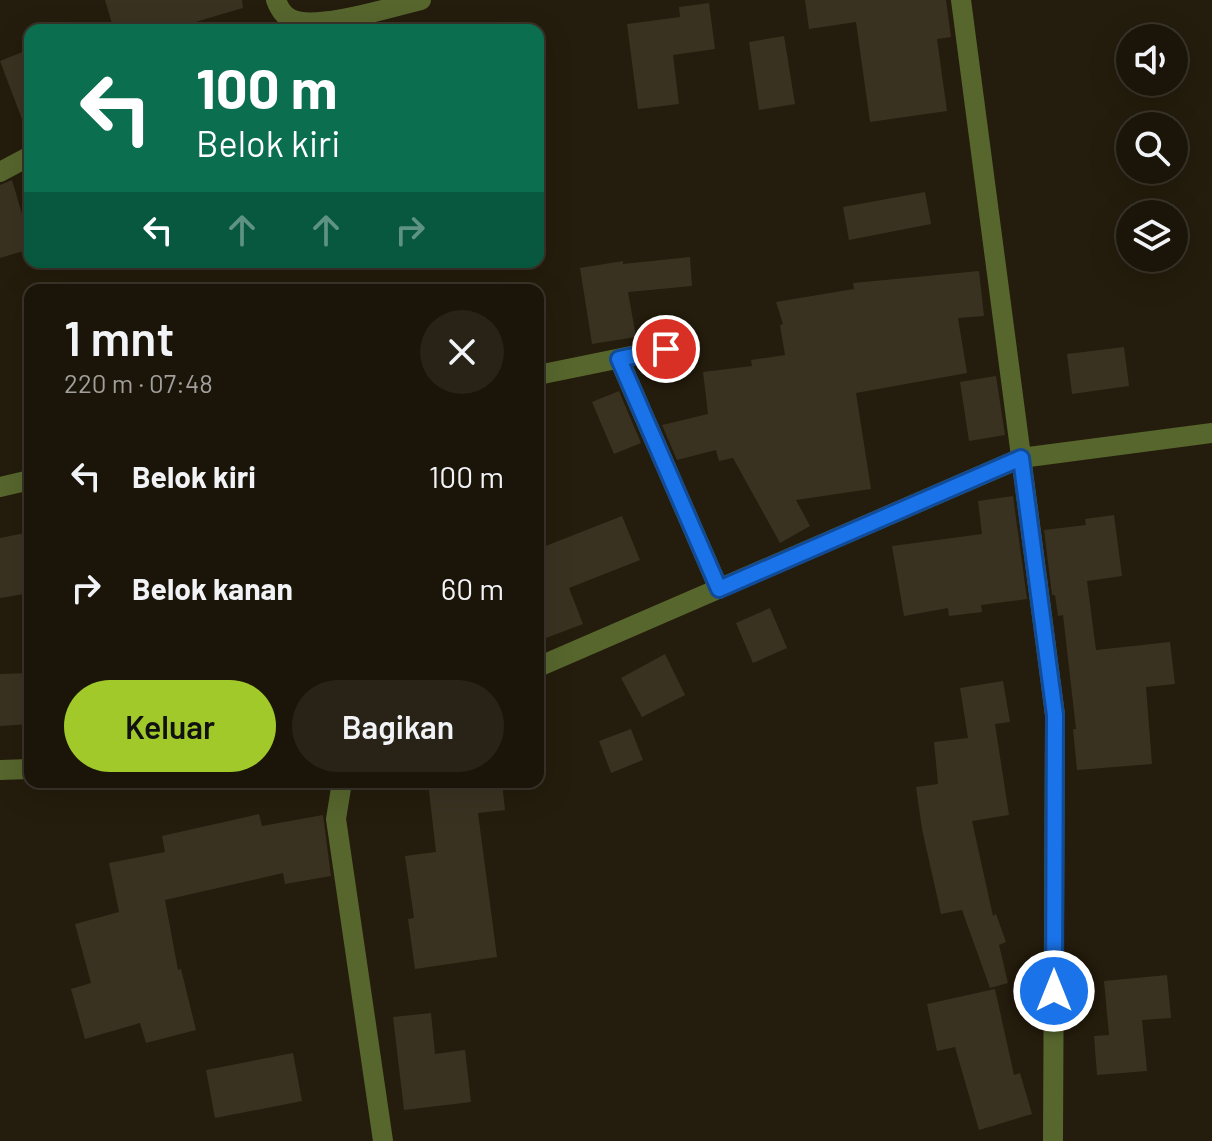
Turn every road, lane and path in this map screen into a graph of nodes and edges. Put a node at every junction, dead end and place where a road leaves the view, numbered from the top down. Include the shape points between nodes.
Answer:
1 (276, 0) edge
2 (421, 0) edge
3 (961, 0) edge
4 (24, 159) edge
5 (0, 172) edge
6 (690, 344) dead end
7 (619, 359) junction
8 (544, 374) edge
9 (1212, 433) edge
10 (1021, 458) junction
11 (24, 481) edge
12 (0, 487) edge
13 (719, 589) junction
14 (544, 664) edge
15 (24, 769) edge
16 (0, 770) edge
17 (341, 788) edge
18 (383, 1141) edge
19 (1053, 1141) edge

1 - 2 street via 288,18 320,23
3 - 10 street
4 - 5 street
6 - 7 street
7 - 8 street
7 - 13 street
9 - 10 street
10 - 13 street
10 - 19 street via 1055,715
11 - 12 street
13 - 14 street
15 - 16 street
17 - 18 street via 336,819

